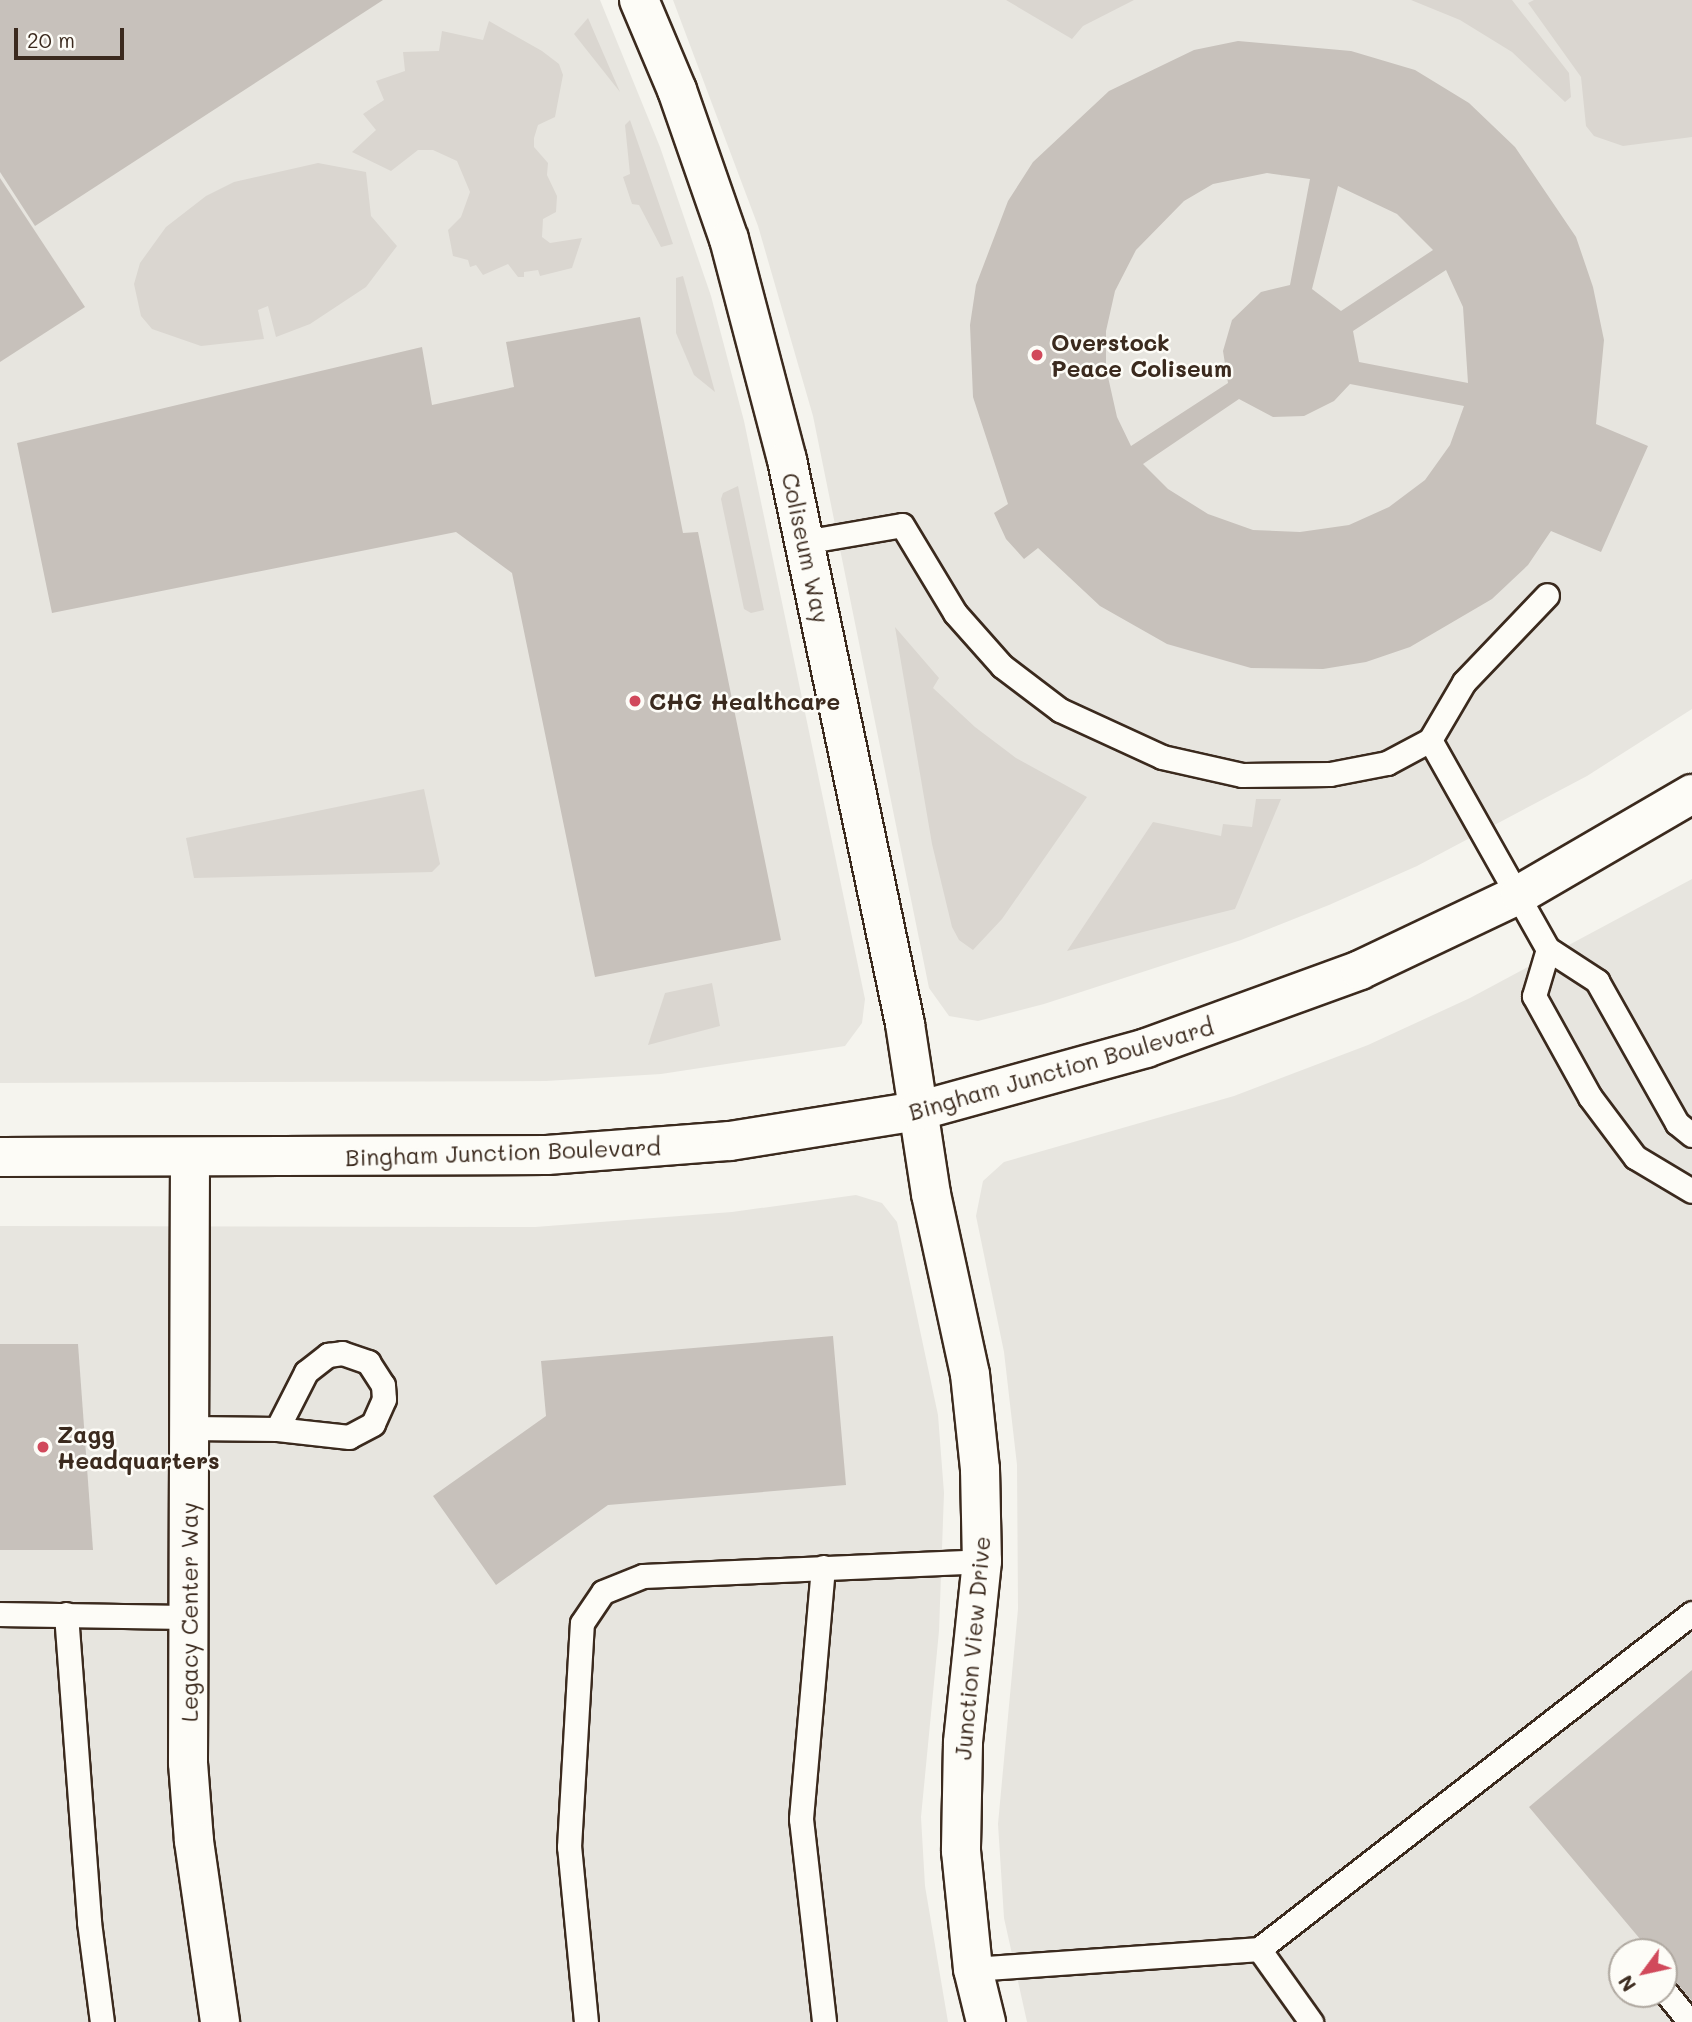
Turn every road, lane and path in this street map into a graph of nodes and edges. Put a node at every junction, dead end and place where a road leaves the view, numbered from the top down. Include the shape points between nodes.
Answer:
1 (639, 0) edge
2 (804, 541) junction
3 (1547, 595) dead end
4 (1430, 740) junction
5 (1692, 794) edge
6 (1520, 894) junction
7 (1548, 948) junction
8 (918, 1111) junction
9 (1692, 1135) edge
10 (0, 1157) edge
11 (190, 1158) junction
12 (1692, 1191) edge
13 (190, 1428) junction
14 (277, 1429) junction
15 (982, 1561) junction
16 (823, 1567) junction
17 (1692, 1613) edge
18 (0, 1614) edge
19 (66, 1614) junction
20 (190, 1617) junction
21 (1259, 1949) junction
22 (973, 1969) junction
23 (1678, 2007) edge
24 (102, 2022) edge
25 (220, 2022) edge
26 (586, 2022) edge
27 (824, 2022) edge
28 (986, 2022) edge
29 (1311, 2022) edge
30 (1690, 2022) edge

1 - 2 street, Coliseum Way via 677,90 729,239
2 - 4 lane via 902,525 955,613 1002,666 1060,710 1162,757 1242,775 1330,775 1387,763
2 - 8 street, Coliseum Way via 905,1024
3 - 4 lane via 1465,682
4 - 6 lane
5 - 6 street, Bingham Junction Boulevard
6 - 7 lane
6 - 8 street, Bingham Junction Boulevard via 1360,970 1216,1026
7 - 9 lane via 1597,981 1677,1123
7 - 12 lane via 1534,996 1590,1097 1635,1157
8 - 11 street, Bingham Junction Boulevard via 730,1141 604,1152
8 - 15 street, Junction View Drive via 970,1374 981,1469
10 - 11 street, Bingham Junction Boulevard
11 - 13 street, Legacy Center Way
13 - 14 lane
13 - 20 street, Legacy Center Way
14 - 14 lane via 335,1437 362,1432 373,1424 384,1398 377,1372 368,1362 342,1353 316,1362
15 - 16 lane
15 - 22 street, Junction View Drive via 960,1796
16 - 26 lane via 643,1576 603,1592 582,1623 569,1847
16 - 27 lane via 801,1819
17 - 21 lane
18 - 19 lane
19 - 20 lane
19 - 24 lane via 89,1922
20 - 25 street, Legacy Center Way via 190,1803
21 - 22 lane
21 - 29 lane
22 - 28 street, Junction View Drive
23 - 30 lane

